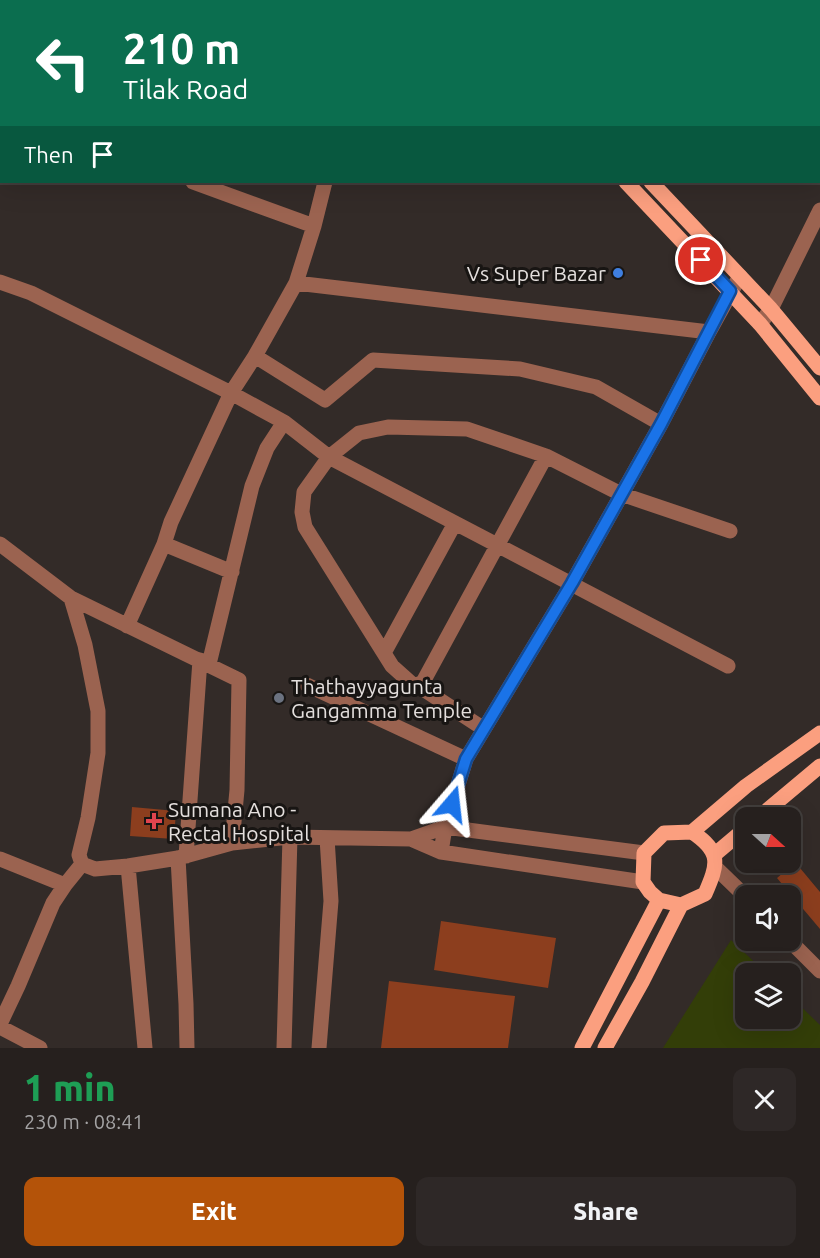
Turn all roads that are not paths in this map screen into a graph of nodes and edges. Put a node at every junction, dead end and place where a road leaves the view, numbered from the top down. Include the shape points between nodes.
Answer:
1 (196, 183) edge
2 (325, 183) edge
3 (627, 183) edge
4 (652, 183) edge
5 (820, 210) edge
6 (314, 226) junction
7 (740, 276) junction
8 (0, 282) edge
9 (296, 283) junction
10 (730, 291) junction
11 (771, 309) junction
12 (760, 324) junction
13 (709, 332) junction
14 (255, 356) junction
15 (820, 368) edge
16 (231, 393) junction
17 (820, 398) edge
18 (284, 422) junction
19 (661, 424) junction
20 (546, 456) junction
21 (329, 457) junction
22 (621, 494) junction
23 (455, 523) junction
24 (729, 531) dead end
25 (0, 544) edge
26 (164, 544) junction
27 (496, 545) junction
28 (232, 572) junction
29 (572, 583) junction
30 (70, 598) junction
31 (127, 626) junction
32 (384, 653) junction
33 (204, 662) junction
34 (728, 666) dead end
35 (307, 684) dead end
36 (417, 685) junction
37 (484, 729) junction
38 (820, 733) edge
39 (466, 759) junction
40 (820, 766) edge
41 (771, 807) edge
42 (445, 827) junction
43 (692, 832) junction
44 (290, 837) junction
45 (327, 838) junction
46 (411, 839) junction
47 (735, 840) edge
48 (232, 843) junction
49 (441, 852) junction
50 (644, 853) junction
51 (182, 857) junction
52 (0, 859) edge
53 (715, 861) junction
54 (82, 864) junction
55 (128, 866) junction
56 (643, 882) junction
57 (64, 885) junction
58 (736, 885) edge
59 (659, 900) junction
60 (681, 905) junction
61 (800, 951) edge
62 (820, 971) edge
63 (5, 1001) edge
64 (0, 1026) edge
65 (40, 1048) edge
66 (146, 1048) edge
67 (187, 1048) edge
68 (284, 1048) edge
69 (319, 1048) edge
70 (582, 1048) edge
71 (605, 1048) edge

1 - 6 street
2 - 6 street
3 - 10 main road
4 - 7 main road
5 - 11 street
6 - 9 street
7 - 10 street
7 - 11 main road
8 - 16 street via 31,293
9 - 13 street
9 - 14 street
10 - 12 main road
10 - 13 street
11 - 12 street
11 - 15 main road
12 - 17 main road
13 - 19 street
14 - 16 street
14 - 19 street via 325,400 373,360 520,369 596,387
16 - 18 street
16 - 26 street
18 - 21 street
18 - 28 street via 267,448 252,486
19 - 22 street
20 - 21 street via 466,429 388,427 359,433
20 - 22 street
20 - 27 street
21 - 23 street
21 - 32 street via 304,492 305,527
22 - 24 street
22 - 29 street
23 - 27 street
23 - 32 street
25 - 30 street
26 - 28 street
26 - 31 street
27 - 29 street
27 - 36 street via 423,682
28 - 33 street
29 - 34 street
29 - 37 street
30 - 31 street
30 - 54 street via 85,645 98,711 98,753 80,855
31 - 33 street
32 - 36 street via 392,666
33 - 48 street via 239,680
33 - 51 street
35 - 39 street
36 - 37 street
37 - 39 street
38 - 43 main road via 746,786
39 - 42 street
40 - 41 main road
42 - 46 street
42 - 49 street
42 - 50 street
43 - 50 main road via 664,833
43 - 53 main road via 706,841
44 - 45 street
44 - 48 street
44 - 68 street
45 - 46 street
45 - 69 street via 331,901
46 - 49 street
47 - 53 main road
48 - 51 street
49 - 56 street
50 - 56 main road
51 - 55 street
51 - 67 street
52 - 57 street
53 - 58 street
53 - 60 main road via 705,894
54 - 55 street via 95,869
54 - 57 street
55 - 66 street
56 - 59 main road
57 - 63 street
59 - 60 main road
59 - 70 main road
60 - 71 main road
61 - 62 street
63 - 64 street
64 - 65 street

